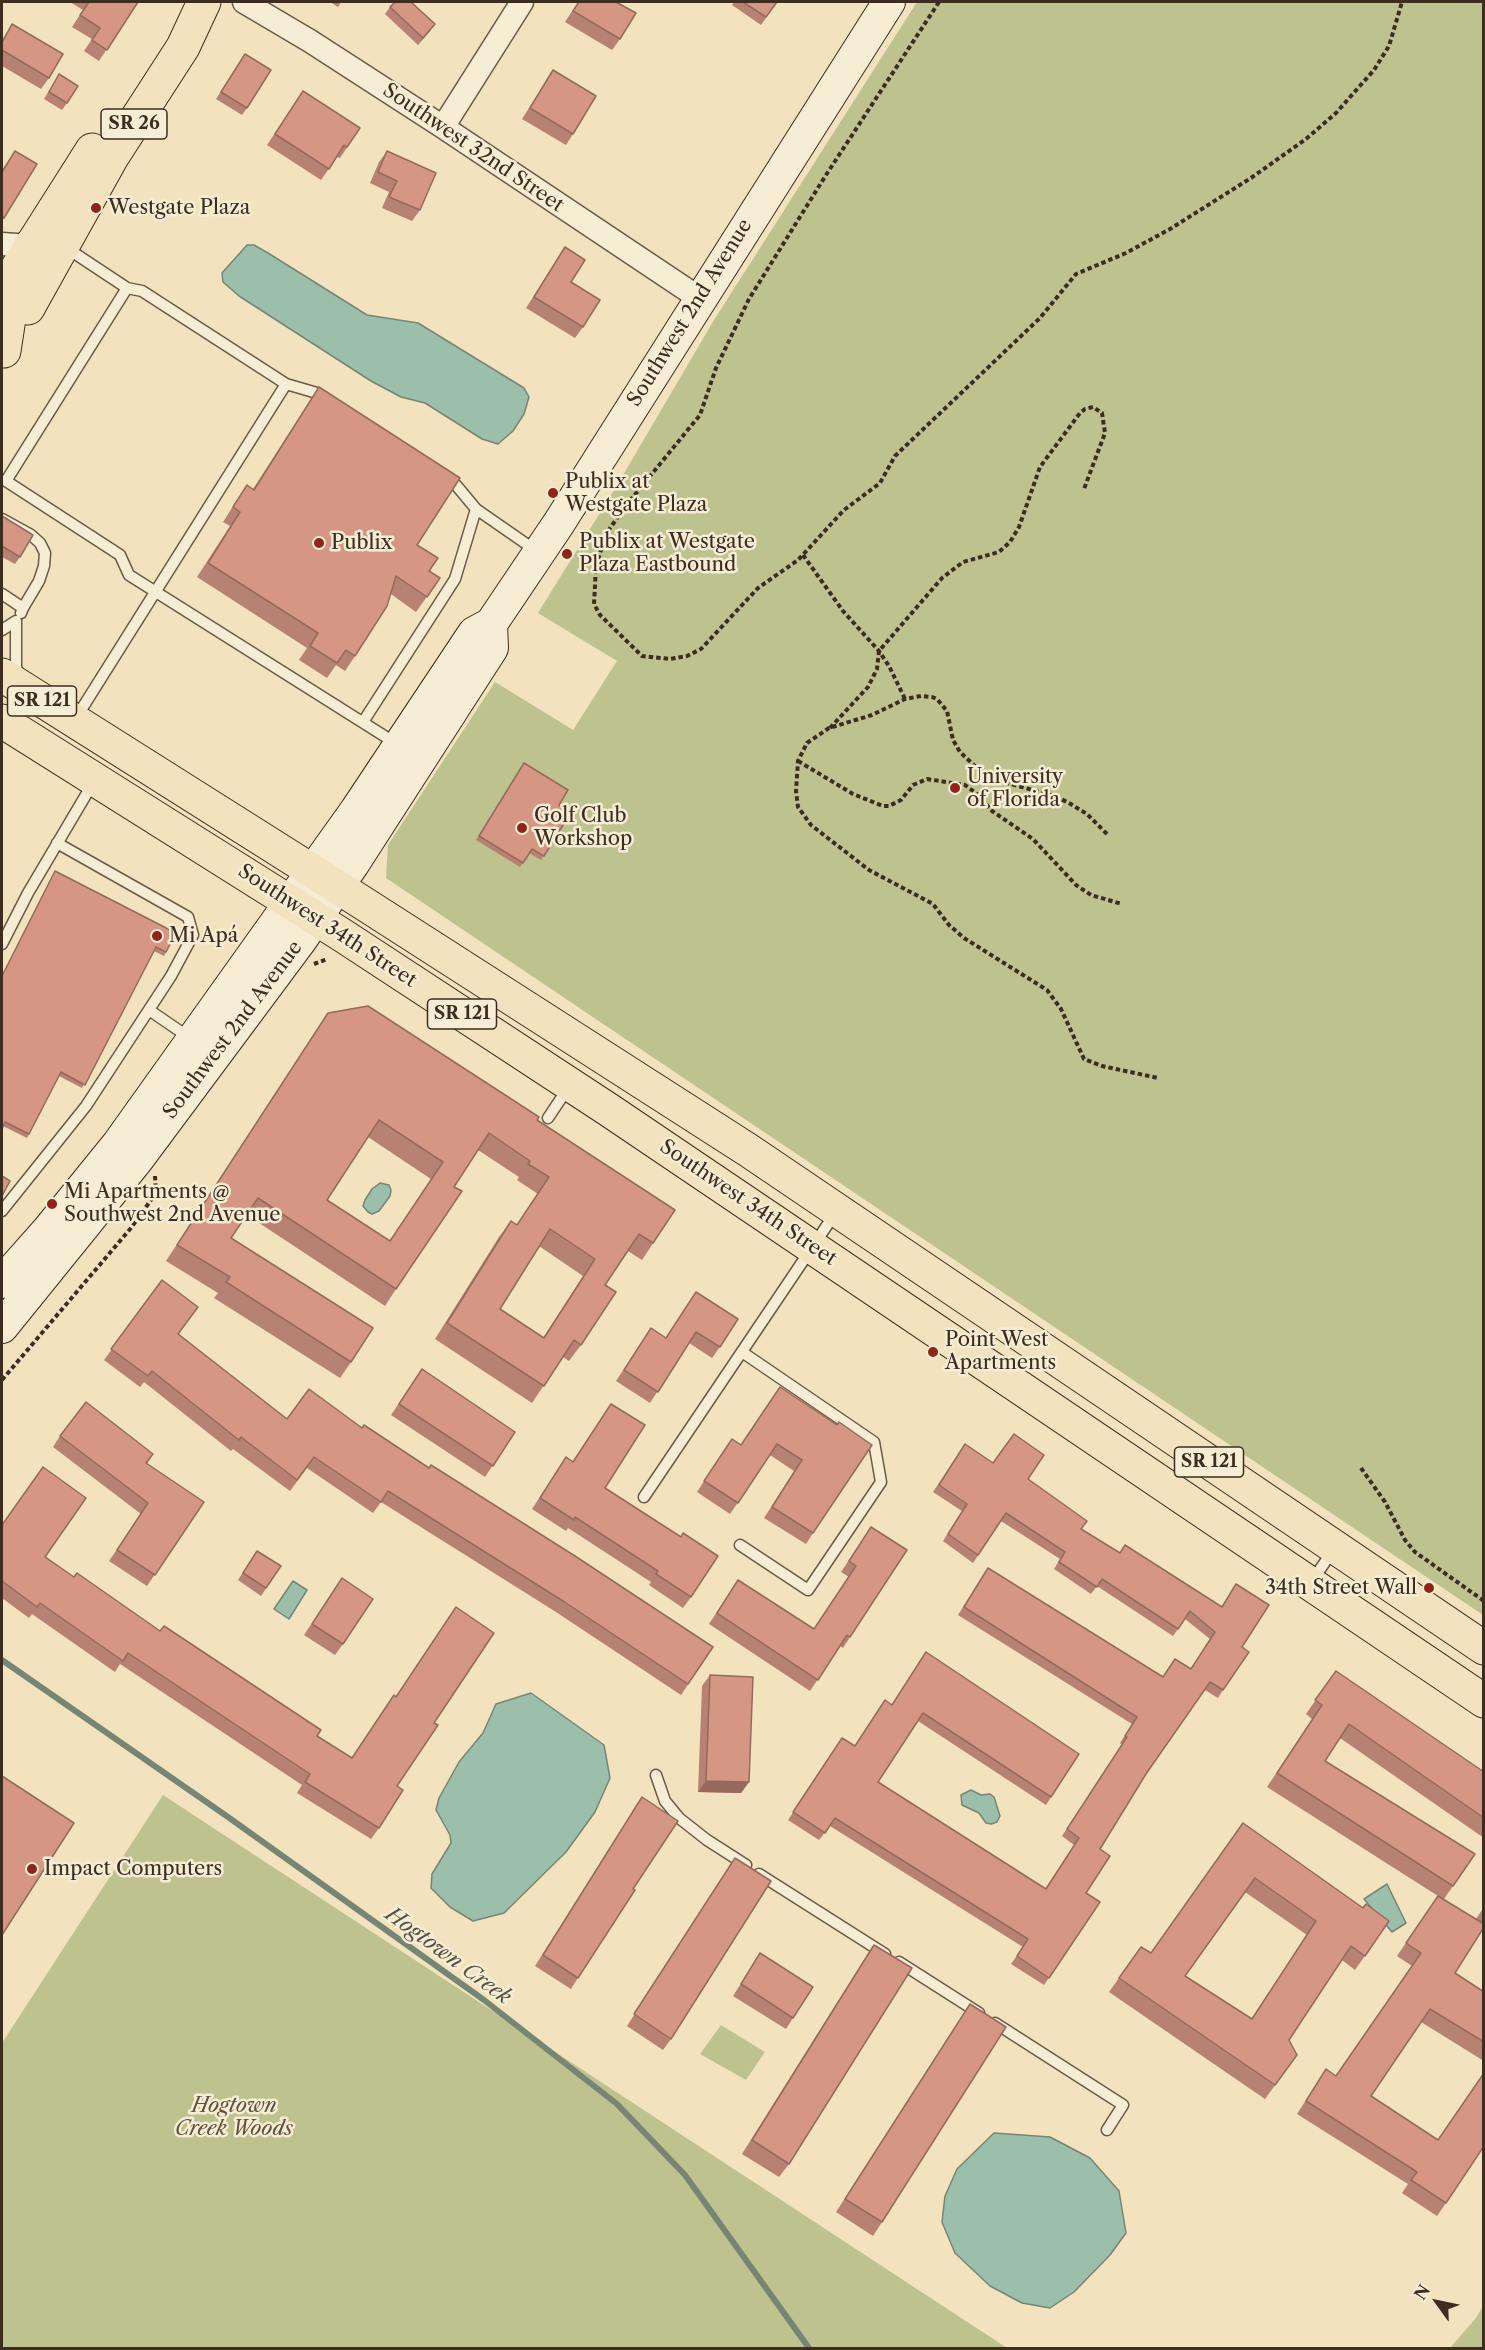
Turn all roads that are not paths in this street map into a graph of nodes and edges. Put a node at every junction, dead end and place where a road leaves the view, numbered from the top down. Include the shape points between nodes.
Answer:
1 (198, 2) edge
2 (204, 2) edge
3 (244, 2) edge
4 (522, 2) edge
5 (889, 2) edge
6 (443, 127) junction
7 (39, 240) edge
8 (127, 288) junction
9 (2, 292) edge
10 (699, 298) junction
11 (3, 354) edge
12 (286, 384) junction
13 (337, 406) edge
14 (436, 471) edge
15 (476, 509) junction
16 (2, 519) edge
17 (539, 553) junction
18 (154, 591) junction
19 (2, 594) edge
20 (24, 608) junction
21 (16, 621) junction
22 (491, 624) junction
23 (2, 630) edge
24 (13, 682) edge
25 (2, 721) edge
26 (74, 721) junction
27 (363, 722) junction
28 (399, 745) junction
29 (95, 780) junction
30 (57, 843) junction
31 (325, 879) junction
32 (303, 910) junction
33 (2, 944) edge
34 (150, 1010) junction
35 (193, 1040) junction
36 (570, 1084) junction
37 (548, 1118) dead end
38 (838, 1210) junction
39 (2, 1211) edge
40 (813, 1247) junction
41 (2, 1282) edge
42 (2, 1326) edge
43 (742, 1352) junction
44 (644, 1497) dead end
45 (740, 1545) dead end
46 (1335, 1548) junction
47 (1311, 1584) junction
48 (1484, 1648) edge
49 (1484, 1701) edge
50 (656, 1775) dead end
51 (1107, 2130) dead end

1 - 7 main road, SR 26 via 112,120
2 - 7 main road, SR 26 via 183,47 112,157
3 - 6 street, Southwest 32nd Street
4 - 6 street
5 - 10 main road, Southwest 2nd Avenue
6 - 10 street, Southwest 32nd Street
7 - 8 lane
7 - 9 main road, SR 26
7 - 11 main road via 33,276 9,318
8 - 12 lane via 142,291
8 - 18 lane via 6,481 120,555 129,575
10 - 17 main road, Southwest 2nd Avenue
12 - 13 lane via 317,393
12 - 18 lane
14 - 15 lane via 456,485
15 - 17 lane
15 - 27 lane via 455,579
16 - 20 lane via 31,535 45,554 39,581
17 - 22 main road, Southwest 2nd Avenue
18 - 26 lane
18 - 27 lane
19 - 20 lane
20 - 21 lane
21 - 23 lane
21 - 24 lane
22 - 28 main road, Southwest 2nd Avenue via 474,633
22 - 31 main road, Southwest 2nd Avenue via 492,648
24 - 26 main road, Southwest 34th Street / SR 121
25 - 29 main road, Southwest 34th Street / SR 121
26 - 31 main road, Southwest 34th Street / SR 121
27 - 28 lane
28 - 31 main road, Southwest 2nd Avenue via 357,809
29 - 30 lane
29 - 32 main road, Southwest 34th Street / SR 121
30 - 33 lane
30 - 34 lane via 188,917 193,935
31 - 32 main road, Southwest 2nd Avenue
31 - 38 main road, Southwest 34th Street / SR 121
32 - 35 main road, Southwest 2nd Avenue
32 - 36 main road, Southwest 34th Street / SR 121
32 - 42 main road, Southwest 2nd Avenue via 137,1160
34 - 35 lane
34 - 39 lane via 86,1106
35 - 41 main road, Southwest 2nd Avenue via 118,1144
36 - 37 lane
36 - 40 main road, Southwest 34th Street / SR 121
38 - 40 lane
38 - 46 main road, Southwest 34th Street / SR 121
40 - 43 lane
40 - 47 main road, Southwest 34th Street / SR 121
43 - 44 lane
43 - 45 lane via 874,1442 881,1482 808,1590
46 - 47 lane
46 - 48 main road, Southwest 34th Street / SR 121
47 - 49 main road, Southwest 34th Street / SR 121
50 - 51 lane via 664,1801 707,1840 1124,2105

